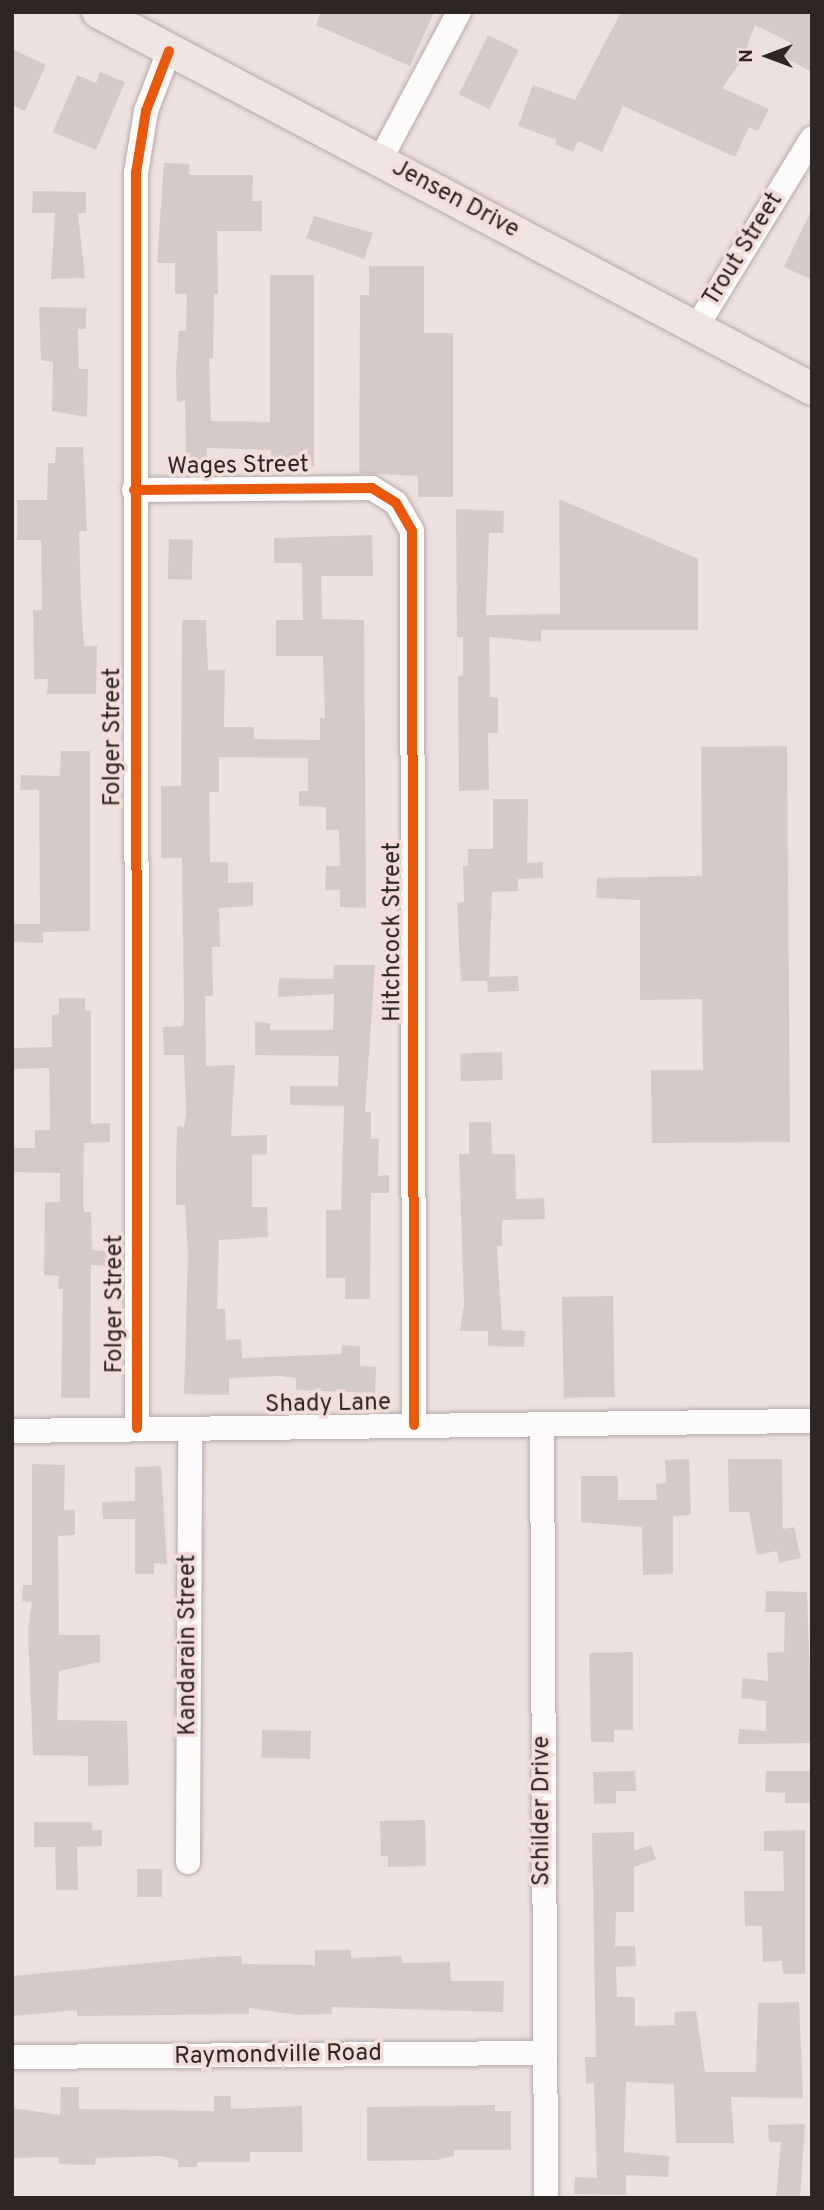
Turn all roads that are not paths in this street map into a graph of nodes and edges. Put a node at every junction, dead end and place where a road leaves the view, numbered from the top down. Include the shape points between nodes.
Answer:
1 (98, 12) edge
2 (459, 12) edge
3 (169, 51) junction
4 (812, 138) edge
5 (380, 160) junction
6 (696, 326) junction
7 (812, 389) edge
8 (342, 486) joint
9 (134, 490) junction
10 (812, 1421) edge
11 (542, 1424) junction
12 (414, 1425) junction
13 (137, 1428) junction
14 (190, 1429) junction
15 (12, 1431) edge
16 (188, 1862) dead end
17 (544, 2053) junction
18 (12, 2057) edge
19 (546, 2198) edge

1 - 3 main road, Jensen Drive
2 - 5 street
3 - 5 main road, Jensen Drive
3 - 9 street, Folger Street via 146,111 137,162
4 - 6 street, Trout Street
5 - 6 main road, Jensen Drive
6 - 7 main road, Jensen Drive
8 - 9 street, Wages Street
8 - 12 street, Hitchcock Street via 372,488 396,503 416,551
9 - 13 street, Folger Street
10 - 11 street, Shady Lane
11 - 12 street, Shady Lane
11 - 17 street, Schilder Drive
12 - 14 street, Shady Lane
13 - 14 street, Shady Lane
13 - 15 street, Shady Lane
14 - 16 street, Kandarain Street
17 - 18 street, Raymondville Road
17 - 19 street, Schilder Drive

